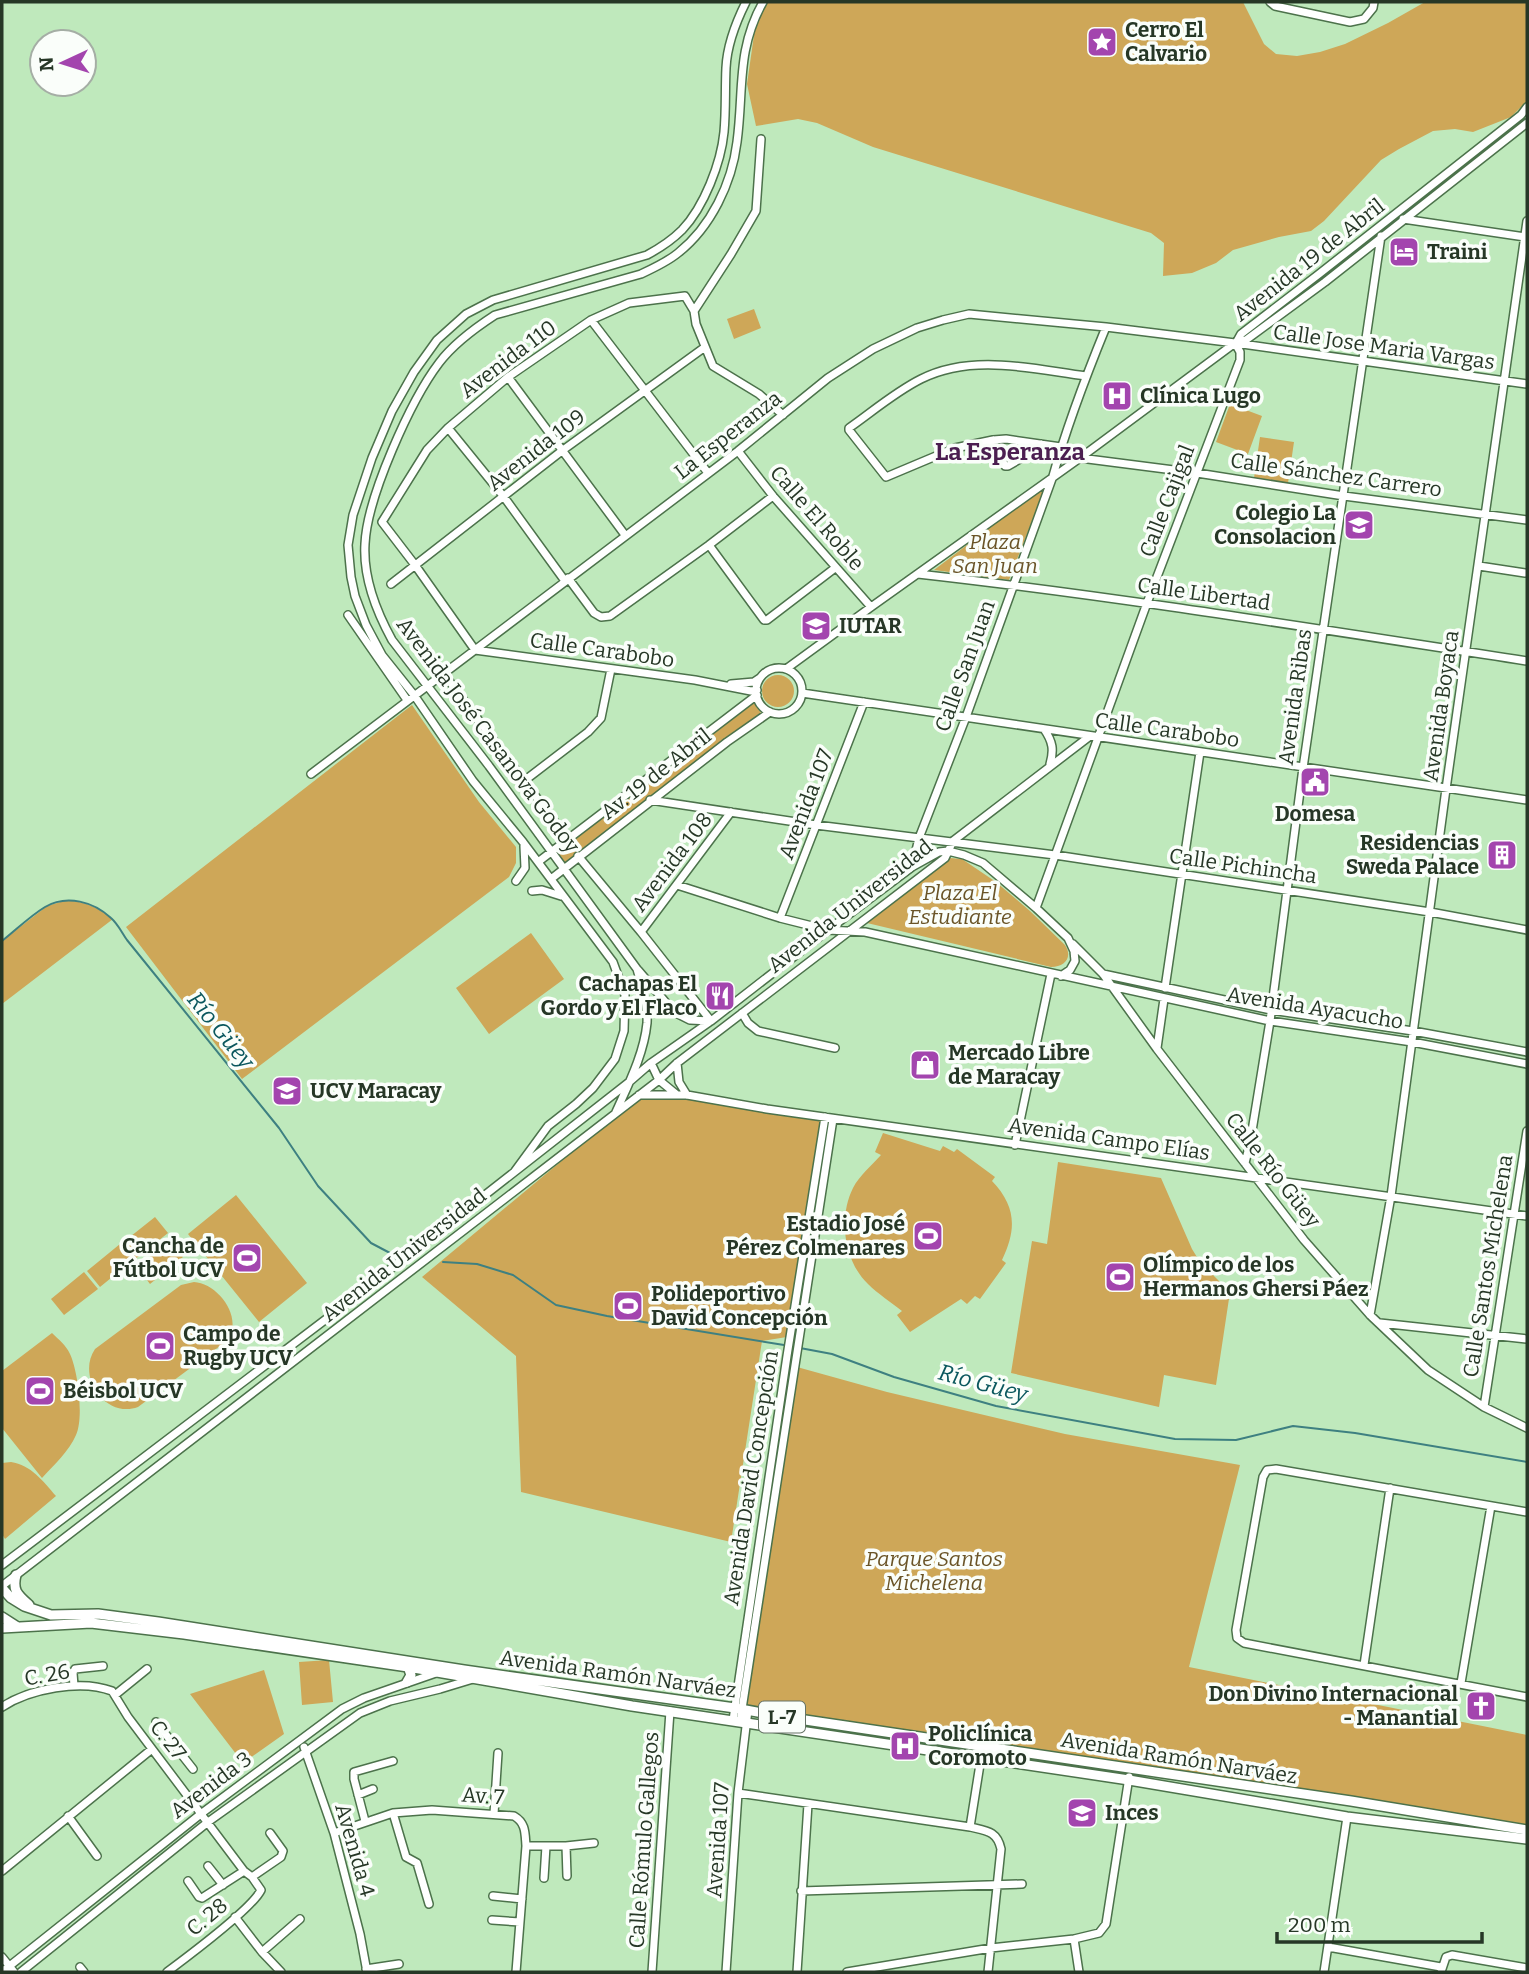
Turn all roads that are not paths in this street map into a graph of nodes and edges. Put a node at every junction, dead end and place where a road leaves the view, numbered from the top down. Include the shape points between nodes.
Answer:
1 (746, 2) edge
2 (763, 2) edge
3 (1270, 2) edge
4 (1374, 2) edge
5 (1527, 107) edge
6 (1527, 123) edge
7 (761, 139) dead end
8 (1403, 219) junction
9 (1527, 221) edge
10 (1381, 236) junction
11 (1525, 237) junction
12 (694, 311) junction
13 (591, 320) junction
14 (1106, 327) junction
15 (1235, 343) junction
16 (705, 347) junction
17 (1363, 362) junction
18 (1086, 376) junction
19 (508, 377) junction
20 (1505, 381) junction
21 (1527, 384) edge
22 (643, 391) junction
23 (783, 415) junction
24 (448, 428) junction
25 (993, 440) junction
26 (1041, 444) junction
27 (1061, 447) junction
28 (563, 450) junction
29 (738, 451) junction
30 (1080, 458) junction
31 (708, 473) junction
32 (1197, 473) junction
33 (1053, 476) junction
34 (774, 496) junction
35 (1344, 496) junction
36 (504, 497) junction
37 (1486, 514) junction
38 (1527, 520) edge
39 (625, 535) junction
40 (709, 545) junction
41 (415, 565) junction
42 (1479, 566) junction
43 (835, 568) junction
44 (1525, 573) dead end
45 (918, 574) junction
46 (566, 580) junction
47 (391, 584) dead end
48 (1013, 585) junction
49 (1147, 603) junction
50 (870, 607) junction
51 (348, 615) dead end
52 (1323, 629) junction
53 (475, 650) junction
54 (1467, 652) junction
55 (1527, 661) edge
56 (611, 669) junction
57 (786, 669) junction
58 (444, 674) junction
59 (761, 678) junction
60 (426, 685) junction
61 (723, 685) junction
62 (757, 692) junction
63 (802, 693) junction
64 (411, 698) junction
65 (864, 702) junction
66 (770, 712) junction
67 (966, 717) junction
68 (1044, 729) junction
69 (1094, 737) junction
70 (1200, 752) junction
71 (1049, 766) junction
72 (1303, 768) junction
73 (311, 774) dead end
74 (524, 781) junction
75 (1446, 789) junction
76 (650, 800) junction
77 (1527, 800) edge
78 (731, 813) junction
79 (816, 825) junction
80 (919, 838) junction
81 (569, 841) junction
82 (953, 841) junction
83 (523, 842) junction
84 (948, 851) junction
85 (553, 852) junction
86 (1055, 855) junction
87 (578, 856) junction
88 (538, 862) junction
89 (565, 867) junction
90 (912, 867) junction
91 (1181, 875) junction
92 (551, 879) junction
93 (516, 881) dead end
94 (677, 885) junction
95 (1287, 890) junction
96 (532, 891) dead end
97 (563, 897) junction
98 (1036, 908) junction
99 (1430, 912) junction
100 (780, 918) junction
101 (828, 930) junction
102 (1527, 930) edge
103 (850, 931) junction
104 (641, 932) junction
105 (1068, 938) junction
106 (637, 969) junction
107 (1051, 974) junction
108 (1103, 974) junction
109 (1061, 976) junction
110 (1113, 987) junction
111 (1165, 988) junction
112 (1164, 999) junction
113 (1271, 1010) junction
114 (742, 1013) junction
115 (711, 1021) junction
116 (1270, 1021) junction
117 (1413, 1031) junction
118 (1412, 1042) junction
119 (835, 1048) dead end
120 (1157, 1049) junction
121 (1527, 1052) edge
122 (651, 1063) junction
123 (677, 1063) junction
124 (1527, 1064) edge
125 (659, 1080) junction
126 (628, 1083) junction
127 (676, 1094) junction
128 (638, 1095) junction
129 (687, 1095) junction
130 (616, 1112) junction
131 (829, 1118) junction
132 (1527, 1130) edge
133 (1015, 1145) junction
134 (1245, 1163) junction
135 (515, 1171) junction
136 (1255, 1176) junction
137 (1391, 1196) junction
138 (1514, 1214) junction
139 (1527, 1216) edge
140 (342, 1307) junction
141 (1370, 1315) junction
142 (350, 1320) junction
143 (1379, 1323) junction
144 (1495, 1336) junction
145 (1527, 1339) edge
146 (1483, 1407) junction
147 (1527, 1429) edge
148 (1390, 1488) junction
149 (1491, 1506) junction
150 (1527, 1512) edge
151 (2, 1565) edge
152 (16, 1575) junction
153 (2, 1587) edge
154 (36, 1611) junction
155 (2, 1617) edge
156 (16, 1626) junction
157 (2, 1628) edge
158 (1364, 1665) junction
159 (103, 1666) dead end
160 (408, 1667) junction
161 (147, 1669) dead end
162 (464, 1670) junction
163 (438, 1672) junction
164 (474, 1679) junction
165 (407, 1682) junction
166 (1461, 1683) junction
167 (74, 1686) junction
168 (101, 1687) joint
169 (115, 1695) junction
170 (1527, 1697) edge
171 (2, 1707) edge
172 (742, 1709) junction
173 (670, 1711) junction
174 (156, 1721) dead end
175 (739, 1722) junction
176 (301, 1741) junction
177 (173, 1745) junction
178 (152, 1749) junction
179 (306, 1751) junction
180 (498, 1753) dead end
181 (159, 1756) junction
182 (981, 1758) junction
183 (393, 1761) dead end
184 (1131, 1768) junction
185 (193, 1769) dead end
186 (1129, 1780) junction
187 (373, 1789) dead end
188 (738, 1793) junction
189 (358, 1795) junction
190 (808, 1804) junction
191 (202, 1813) junction
192 (393, 1813) junction
193 (494, 1814) junction
194 (68, 1816) junction
195 (1347, 1817) junction
196 (365, 1821) junction
197 (208, 1822) junction
198 (970, 1828) junction
199 (270, 1833) dead end
200 (334, 1833) junction
201 (1526, 1834) edge
202 (594, 1843) dead end
203 (526, 1846) junction
204 (546, 1846) junction
205 (566, 1846) junction
206 (97, 1856) dead end
207 (208, 1866) dead end
208 (2, 1871) edge
209 (244, 1871) junction
210 (567, 1876) dead end
211 (544, 1878) dead end
212 (188, 1881) dead end
213 (254, 1881) junction
214 (1022, 1884) dead end
215 (223, 1885) junction
216 (998, 1885) junction
217 (801, 1891) junction
218 (493, 1896) dead end
219 (522, 1899) junction
220 (429, 1904) dead end
221 (235, 1917) junction
222 (300, 1919) dead end
223 (492, 1920) dead end
224 (520, 1922) junction
225 (1074, 1938) junction
226 (1328, 1947) junction
227 (991, 1948) junction
228 (262, 1952) junction
229 (2, 1957) edge
230 (178, 1964) junction
231 (399, 1964) dead end
232 (1527, 1968) edge
233 (12, 1969) edge
234 (1441, 1970) edge
235 (367, 1971) edge
236 (2, 1972) edge
237 (21, 1972) edge
238 (167, 1972) edge
239 (185, 1972) edge
240 (281, 1972) edge
241 (516, 1972) edge
242 (652, 1972) edge
243 (726, 1972) edge
244 (797, 1972) edge
245 (847, 1972) edge
246 (988, 1972) edge
247 (1079, 1972) edge
248 (1324, 1972) edge

1 - 64 street, Avenida José Casanova Godoy via 727,61 719,163 683,228 647,254 493,300 466,314 437,340 392,411 353,515 348,545 355,596 366,625
2 - 60 street, Avenida José Casanova Godoy via 744,51 733,165 705,226 679,253 641,274 495,314 441,361 406,419 370,511 365,544 380,619
3 - 4 street via 1350,22 1364,19
5 - 15 street, Avenida 19 de Abril
6 - 8 street, Avenida 19 de Abril
7 - 12 street via 756,211
8 - 10 street, Avenida 19 de Abril
8 - 11 street
9 - 11 street, Avenida Boyaca
10 - 15 street, Avenida 19 de Abril via 1258,332
10 - 17 street, Avenida Ribas
11 - 20 street, Avenida Boyaca
12 - 13 street, Avenida 110 via 685,296 629,303
12 - 16 street
13 - 19 street, Avenida 110
13 - 22 street
14 - 15 street, La Esperanza
14 - 18 street, Calle San Juan
14 - 23 street, La Esperanza via 969,314 943,320 873,349
15 - 17 street, Calle Jose Maria Vargas
15 - 30 street
15 - 32 street, Calle Cajigal via 1240,360
16 - 22 street, Avenida 109
16 - 23 street via 713,366
17 - 20 street, Calle Jose Maria Vargas
17 - 35 street, Avenida Ribas
18 - 25 street via 993,364 954,368 924,377 849,428 886,477 955,448
18 - 27 street, Calle San Juan
19 - 24 street, Avenida 110
19 - 28 street
20 - 21 street, Calle Jose Maria Vargas
20 - 37 street, Avenida Boyaca
22 - 28 street, Avenida 109
22 - 31 street
23 - 29 street, La Esperanza
24 - 36 street
24 - 41 street, Avenida 110 via 427,450 382,522
25 - 26 street
25 - 26 street via 1005,466
26 - 27 street
27 - 30 street, Calle Sánchez Carrero
27 - 33 street, Calle San Juan
28 - 36 street, Avenida 109
28 - 39 street
29 - 31 street, La Esperanza
29 - 34 street, Calle El Roble
30 - 32 street, Calle Sánchez Carrero
30 - 33 street
31 - 39 street, La Esperanza
32 - 35 street, Calle Sánchez Carrero
32 - 49 street, Calle Cajigal
33 - 45 street
33 - 48 street, Calle San Juan
34 - 40 street
34 - 43 street, Calle El Roble
35 - 37 street, Calle Sánchez Carrero
35 - 52 street, Avenida Ribas
36 - 41 street, Avenida 109
36 - 46 street
37 - 38 street, Calle Sánchez Carrero
37 - 42 street, Avenida Boyaca
39 - 46 street, La Esperanza
40 - 43 street via 764,620
40 - 46 street via 610,616 594,614
41 - 47 street, Avenida 109
41 - 53 street
42 - 44 street
42 - 54 street, Avenida Boyaca
43 - 50 street, Calle El Roble
45 - 48 street, Calle Libertad
45 - 50 street
46 - 53 street, La Esperanza
48 - 49 street, Calle Libertad
48 - 67 street, Calle San Juan
49 - 52 street, Calle Libertad
49 - 69 street, Calle Cajigal
50 - 57 street
51 - 64 street
52 - 54 street, Calle Libertad
52 - 72 street, Avenida Ribas
53 - 56 street, Calle Carabobo
53 - 58 street, La Esperanza
54 - 55 street, Calle Libertad
54 - 75 street, Avenida Boyaca
56 - 61 street, Calle Carabobo
56 - 74 street via 601,718
57 - 59 street via 769,671
57 - 63 street via 798,678
58 - 60 street, La Esperanza
58 - 74 street
59 - 61 street
59 - 62 street
60 - 64 street, La Esperanza
60 - 85 street, Avenida José Casanova Godoy
61 - 62 street, Calle Carabobo
62 - 66 street via 761,705
62 - 81 street
63 - 65 street, Calle Carabobo
63 - 66 street via 791,711
64 - 73 street, La Esperanza
64 - 83 street, Avenida José Casanova Godoy
65 - 67 street, Calle Carabobo
65 - 79 street, Avenida 107
66 - 76 street, Av. 19 de Abril
67 - 68 street, Calle Carabobo
67 - 80 street, Calle San Juan
68 - 69 street, Calle Carabobo
68 - 71 street via 1053,747
69 - 70 street, Calle Carabobo
69 - 71 street
69 - 86 street, Calle Cajigal
70 - 72 street, Calle Carabobo
70 - 91 street
71 - 82 street
72 - 75 street, Calle Carabobo
72 - 95 street, Avenida Ribas
74 - 81 street
75 - 77 street, Calle Carabobo
75 - 99 street, Avenida Boyaca
76 - 78 street, Calle Pichincha
76 - 87 street, Av. 19 de Abril
78 - 79 street, Calle Pichincha
78 - 94 street, Avenida 108
79 - 80 street, Calle Pichincha
79 - 100 street, Avenida 107
80 - 82 street, Calle Pichincha
80 - 90 street, Calle San Juan
81 - 85 street
82 - 84 street
82 - 86 street, Calle Pichincha
83 - 88 street, Avenida José Casanova Godoy
83 - 93 street via 525,868
84 - 90 street, Avenida Universidad
84 - 98 street via 983,863
84 - 103 street, Avenida Universidad via 945,858
85 - 88 street
85 - 89 street, Avenida José Casanova Godoy
86 - 91 street, Calle Pichincha
86 - 98 street, Calle Cajigal
87 - 89 street, Av. 19 de Abril
87 - 104 street
88 - 92 street, Avenida José Casanova Godoy
89 - 92 street
89 - 106 street, Avenida José Casanova Godoy
90 - 101 street, Avenida Universidad
91 - 95 street, Calle Pichincha
91 - 111 street
92 - 97 street, Avenida José Casanova Godoy
94 - 100 street, Avenida Ayacucho
94 - 104 street, Avenida 108
95 - 99 street, Calle Pichincha
95 - 113 street, Avenida Ribas
96 - 97 street
97 - 135 street, Avenida José Casanova Godoy via 613,962 625,995 624,1031 615,1059 593,1088 548,1126
98 - 105 street
99 - 102 street, Calle Pichincha
99 - 117 street, Avenida Boyaca
100 - 101 street, Avenida Ayacucho
101 - 103 street, Avenida Ayacucho
101 - 115 street, Avenida Universidad
103 - 107 street, Avenida Ayacucho
103 - 114 street, Avenida Universidad
104 - 115 street
105 - 108 street
105 - 109 street via 1075,961
106 - 115 street via 674,1013
106 - 126 street, Avenida José Casanova Godoy via 647,1024
107 - 109 street, Avenida Ayacucho
107 - 133 street
108 - 110 street
108 - 111 street, Avenida Ayacucho
109 - 110 street, Avenida Ayacucho
110 - 112 street, Avenida Ayacucho
110 - 120 street, Calle Río Güey
111 - 113 street, Avenida Ayacucho
112 - 116 street, Avenida Ayacucho
112 - 120 street
113 - 116 street, Avenida Ribas
113 - 117 street, Avenida Ayacucho
114 - 119 street via 758,1031
114 - 123 street, Avenida Universidad
115 - 122 street, Avenida Universidad
116 - 118 street, Avenida Ayacucho
116 - 134 street, Avenida Ribas
117 - 118 street, Avenida Boyaca
117 - 121 street, Avenida Ayacucho
118 - 124 street, Avenida Ayacucho
118 - 137 street, Avenida Boyaca
120 - 134 street, Calle Río Güey
122 - 125 street
122 - 126 street, Avenida Universidad
123 - 125 street, Avenida Universidad
123 - 129 street via 679,1082
125 - 127 street
125 - 128 street, Avenida Universidad
126 - 130 street, Avenida José Casanova Godoy
126 - 135 street, Avenida Universidad
127 - 128 street, Avenida Campo Elías
127 - 129 street, Avenida Campo Elías
128 - 130 street, Avenida Universidad
129 - 131 street, Avenida Campo Elías
130 - 142 street, Avenida Universidad
131 - 133 street, Avenida Campo Elías
131 - 172 street, Avenida David Concepción via 748,1640
132 - 138 street, Calle Santos Michelena
133 - 136 street, Avenida Campo Elías
134 - 136 street, Calle Río Güey
135 - 140 street, Avenida Universidad
136 - 137 street, Avenida Campo Elías
136 - 141 street, Calle Río Güey
137 - 138 street, Avenida Campo Elías
137 - 141 street, Avenida Boyaca
138 - 139 street, Avenida Campo Elías
138 - 144 street, Calle Santos Michelena
140 - 142 street
140 - 151 street, Avenida Universidad
141 - 143 street, Calle Río Güey
142 - 152 street, Avenida Universidad
143 - 144 street
143 - 146 street, Calle Río Güey via 1428,1370
144 - 145 street
144 - 146 street, Calle Santos Michelena
146 - 147 street, Calle Río Güey
148 - 149 street
148 - 158 street
148 - 158 street via 1267,1470 1236,1630 1244,1643
149 - 150 street
149 - 166 street
152 - 153 street, Avenida Universidad
152 - 154 main road via 13,1585 17,1593
153 - 154 main road, Avenida Ramón Narváez / L-7 via 17,1602
154 - 162 main road, Avenida Ramón Narváez / L-7 via 158,1622
155 - 156 main road
156 - 157 main road, Avenida Ramón Narváez
156 - 160 main road, Avenida Ramón Narváez / L-7 via 91,1623
158 - 166 street
159 - 167 street via 75,1669
160 - 163 main road, Avenida Ramón Narváez / L-7
160 - 165 main road via 411,1675
161 - 169 street
162 - 163 street, Avenida 3
162 - 172 main road, Avenida Ramón Narváez / L-7
163 - 164 main road, Avenida Ramón Narváez / L-7
163 - 165 street, Avenida 3
164 - 173 main road, Avenida Ramón Narváez / L-7
164 - 179 street, Avenida 3 via 360,1713
165 - 176 street, Avenida 3 via 342,1709
166 - 170 street
167 - 168 street, C. 26
167 - 171 street, C. 26 via 25,1695
168 - 169 street, C. 27
169 - 178 street, C. 27
172 - 175 street, Avenida David Concepción
172 - 175 street, Avenida 107
172 - 184 main road, Avenida Ramón Narváez / L-7
173 - 175 main road, Avenida Ramón Narváez / L-7
173 - 242 street, Calle Rómulo Gallegos
174 - 177 street
175 - 182 main road, Avenida Ramón Narváez / L-7
175 - 188 street, Avenida 107
176 - 179 street, Avenida 4
176 - 191 street, Avenida 3
177 - 181 street
177 - 185 street
178 - 181 street, C. 27
178 - 194 street
179 - 197 street, Avenida 3
179 - 200 street, Avenida 4
180 - 193 street
181 - 191 street, C. 27
182 - 186 main road, Avenida Ramón Narváez / L-7
182 - 198 street
183 - 189 street via 354,1772
184 - 186 street
184 - 201 main road, Avenida Ramón Narváez / L-7
186 - 195 main road, Avenida Ramón Narváez / L-7
186 - 225 street via 1106,1924 1099,1933
187 - 189 street
188 - 190 street
188 - 243 street, Avenida 107
189 - 196 street
190 - 198 street
190 - 217 street
191 - 197 street, C. 27
191 - 233 street, Avenida 3
192 - 193 street, Av. 7
192 - 196 street, Av. 7
192 - 220 street via 406,1857 417,1863
193 - 203 street, Av. 7 via 521,1820
194 - 206 street
194 - 208 street
195 - 201 main road, Avenida Ramón Narváez / L-7
195 - 226 street
196 - 200 street, Av. 7
197 - 209 street, C. 27
197 - 237 street, Avenida 3
198 - 216 street via 990,1832 999,1840
199 - 213 street via 283,1851 281,1857
200 - 235 street, Avenida 4
202 - 205 street
203 - 204 street
203 - 219 street, Av. 7
204 - 205 street
204 - 211 street
205 - 210 street
207 - 215 street
209 - 213 street, C. 27
209 - 215 street
212 - 215 street via 202,1898
213 - 221 street, C. 28 via 261,1890 258,1896
214 - 216 street
216 - 217 street
216 - 227 street
217 - 244 street
218 - 219 street
219 - 224 street, Av. 7
221 - 228 street
221 - 230 street, C. 28
222 - 228 street
223 - 224 street
224 - 241 street, Av. 7
225 - 227 street
225 - 247 street
226 - 234 street
226 - 248 street
227 - 245 street
227 - 246 street
228 - 240 street
229 - 233 street
230 - 238 street, C. 28
230 - 239 street
231 - 235 street
232 - 234 street via 1452,1955 1446,1957
233 - 236 street, Avenida 3

